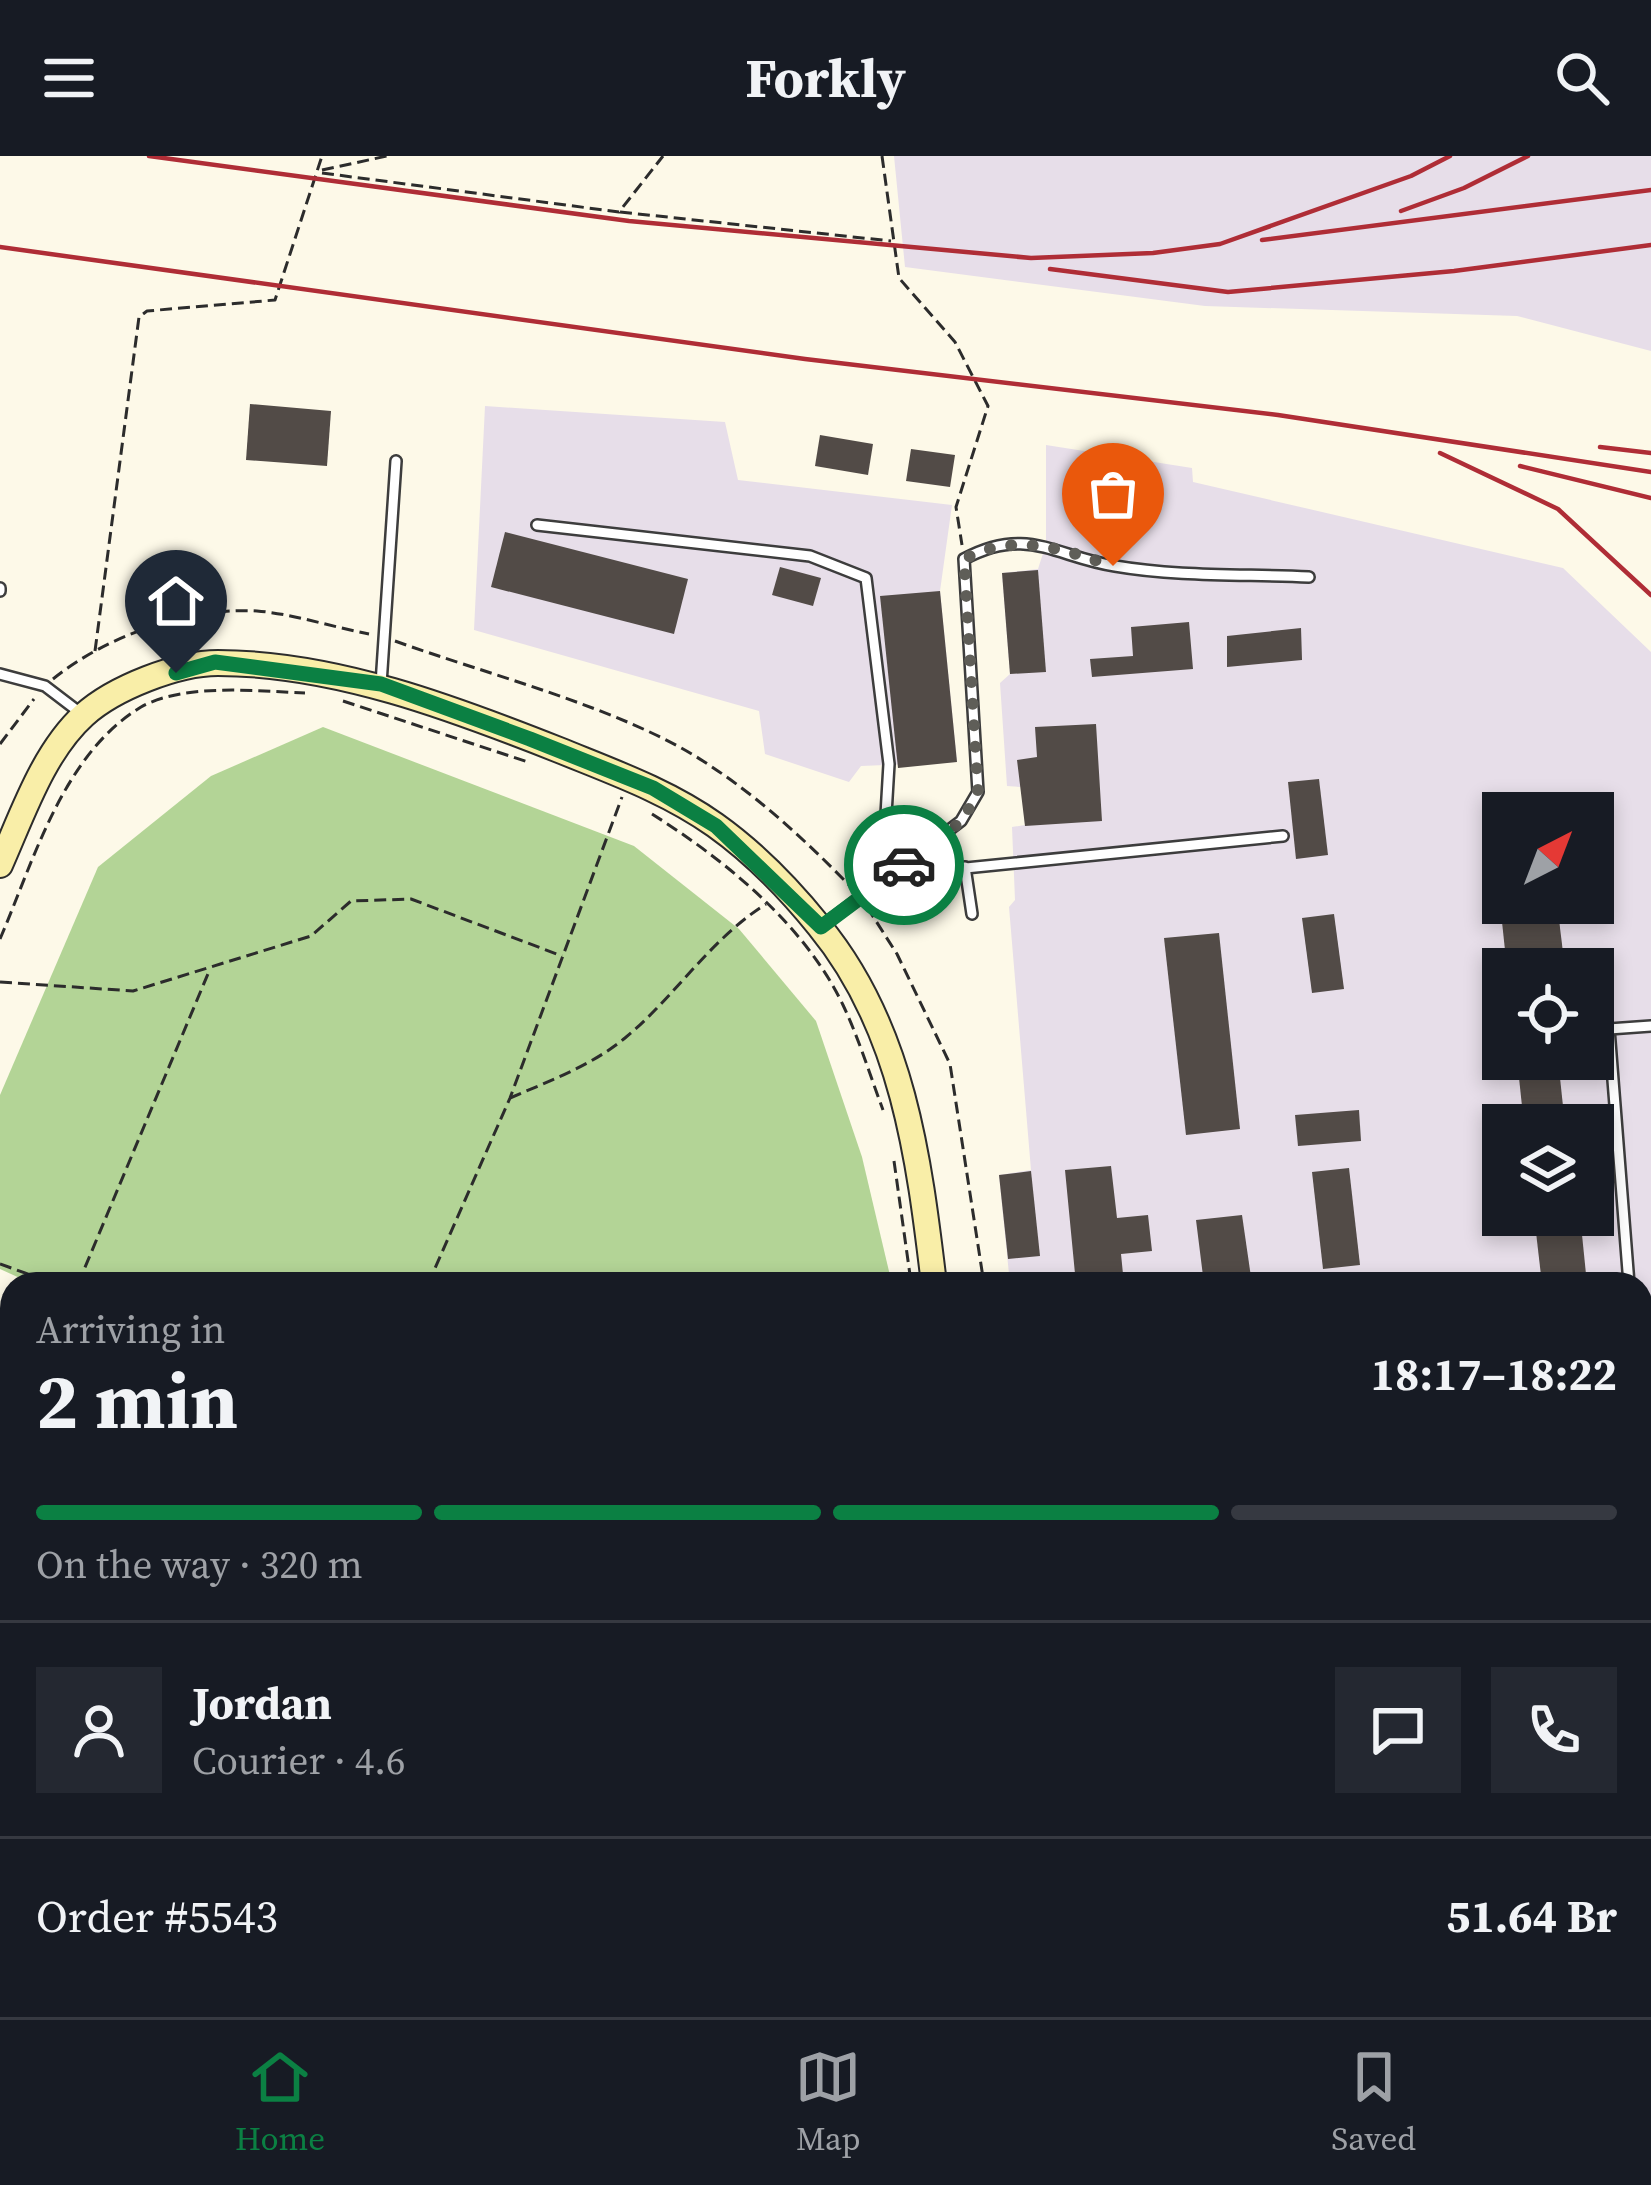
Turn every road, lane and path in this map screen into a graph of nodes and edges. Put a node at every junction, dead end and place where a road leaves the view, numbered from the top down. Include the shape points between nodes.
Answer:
1 (322, 156) edge
2 (387, 156) edge
3 (663, 156) edge
4 (882, 156) edge
5 (320, 171) junction
6 (619, 212) junction
7 (891, 241) junction
8 (396, 461) dead end
9 (537, 525) dead end
10 (964, 559) junction
11 (1310, 577) dead end
12 (386, 638) junction
13 (95, 651) junction
14 (0, 674) edge
15 (381, 684) junction
16 (45, 686) junction
17 (317, 693) dead end
18 (339, 700) dead end
19 (83, 716) junction
20 (0, 744) edge
21 (536, 765) dead end
22 (623, 795) dead end
23 (642, 807) dead end
24 (1282, 836) dead end
25 (0, 865) edge
26 (964, 867) junction
27 (886, 879) junction
28 (860, 897) junction
29 (767, 903) junction
30 (972, 914) dead end
31 (821, 927) junction
32 (0, 939) edge
33 (562, 956) junction
34 (210, 968) junction
35 (0, 982) edge
36 (1651, 1026) edge
37 (509, 1098) junction
38 (889, 1124) dead end
39 (892, 1147) dead end
40 (82, 1272) edge
41 (433, 1272) edge
42 (910, 1272) edge
43 (933, 1272) edge
44 (982, 1272) edge
45 (1629, 1272) edge

1 - 5 path
2 - 5 path
3 - 6 path
4 - 7 path
5 - 6 path
5 - 13 path via 274,300 140,317
6 - 7 path
7 - 10 path via 899,278 955,342 988,406 956,507
8 - 12 lane
9 - 27 lane via 810,556 866,578 889,764
10 - 11 lane via 986,548 1046,544 1113,566
10 - 27 lane via 978,792 962,821
12 - 13 path via 258,611 176,621
12 - 15 lane
12 - 28 path via 621,722 700,759 790,824
13 - 16 path
14 - 16 lane
15 - 19 main road via 215,662 136,683
15 - 31 main road via 653,788 716,826
16 - 19 lane
16 - 20 path
17 - 32 path via 217,689 143,706 86,754
18 - 21 path
19 - 25 main road via 44,769
22 - 33 path
23 - 29 path via 719,856
24 - 26 lane
26 - 27 lane
26 - 30 lane
27 - 28 lane
28 - 31 lane
28 - 44 path via 950,1064
29 - 37 path via 690,966 626,1037
29 - 38 path via 841,1001
31 - 43 main road via 875,1017 901,1084 919,1154
33 - 34 path via 411,899 351,901 311,937
33 - 37 path
34 - 35 path via 133,991
34 - 40 path
36 - 45 lane via 1609,1029
37 - 41 path
39 - 42 path

